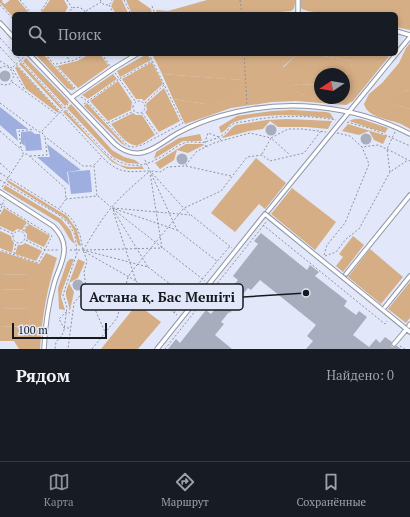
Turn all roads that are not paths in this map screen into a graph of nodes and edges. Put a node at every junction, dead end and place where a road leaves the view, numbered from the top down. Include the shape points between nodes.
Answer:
1 (298, 0) edge
2 (298, 12) edge
3 (0, 23) edge
4 (398, 32) edge
5 (12, 36) edge
6 (410, 36) edge
7 (398, 51) edge
8 (28, 56) edge
9 (135, 56) edge
10 (394, 56) edge
11 (71, 98) junction
12 (350, 112) junction
13 (410, 134) edge
14 (0, 190) edge
15 (410, 195) edge
16 (268, 212) dead end
17 (346, 274) dead end
18 (410, 276) edge
19 (385, 307) dead end
20 (405, 331) dead end
21 (410, 332) edge
22 (395, 343) road end
23 (44, 349) edge
24 (157, 349) edge

1 - 2 lane
3 - 5 lane
4 - 6 lane
6 - 7 lane
8 - 11 lane
9 - 11 lane
10 - 12 lane
11 - 12 lane via 115,144 124,151 135,154 148,150 197,124 218,116 248,110 308,106
12 - 13 lane via 374,118
12 - 16 lane
14 - 23 lane via 53,226 64,241 63,258 48,309
15 - 17 lane
18 - 19 lane
20 - 22 lane
21 - 24 lane via 265,214

